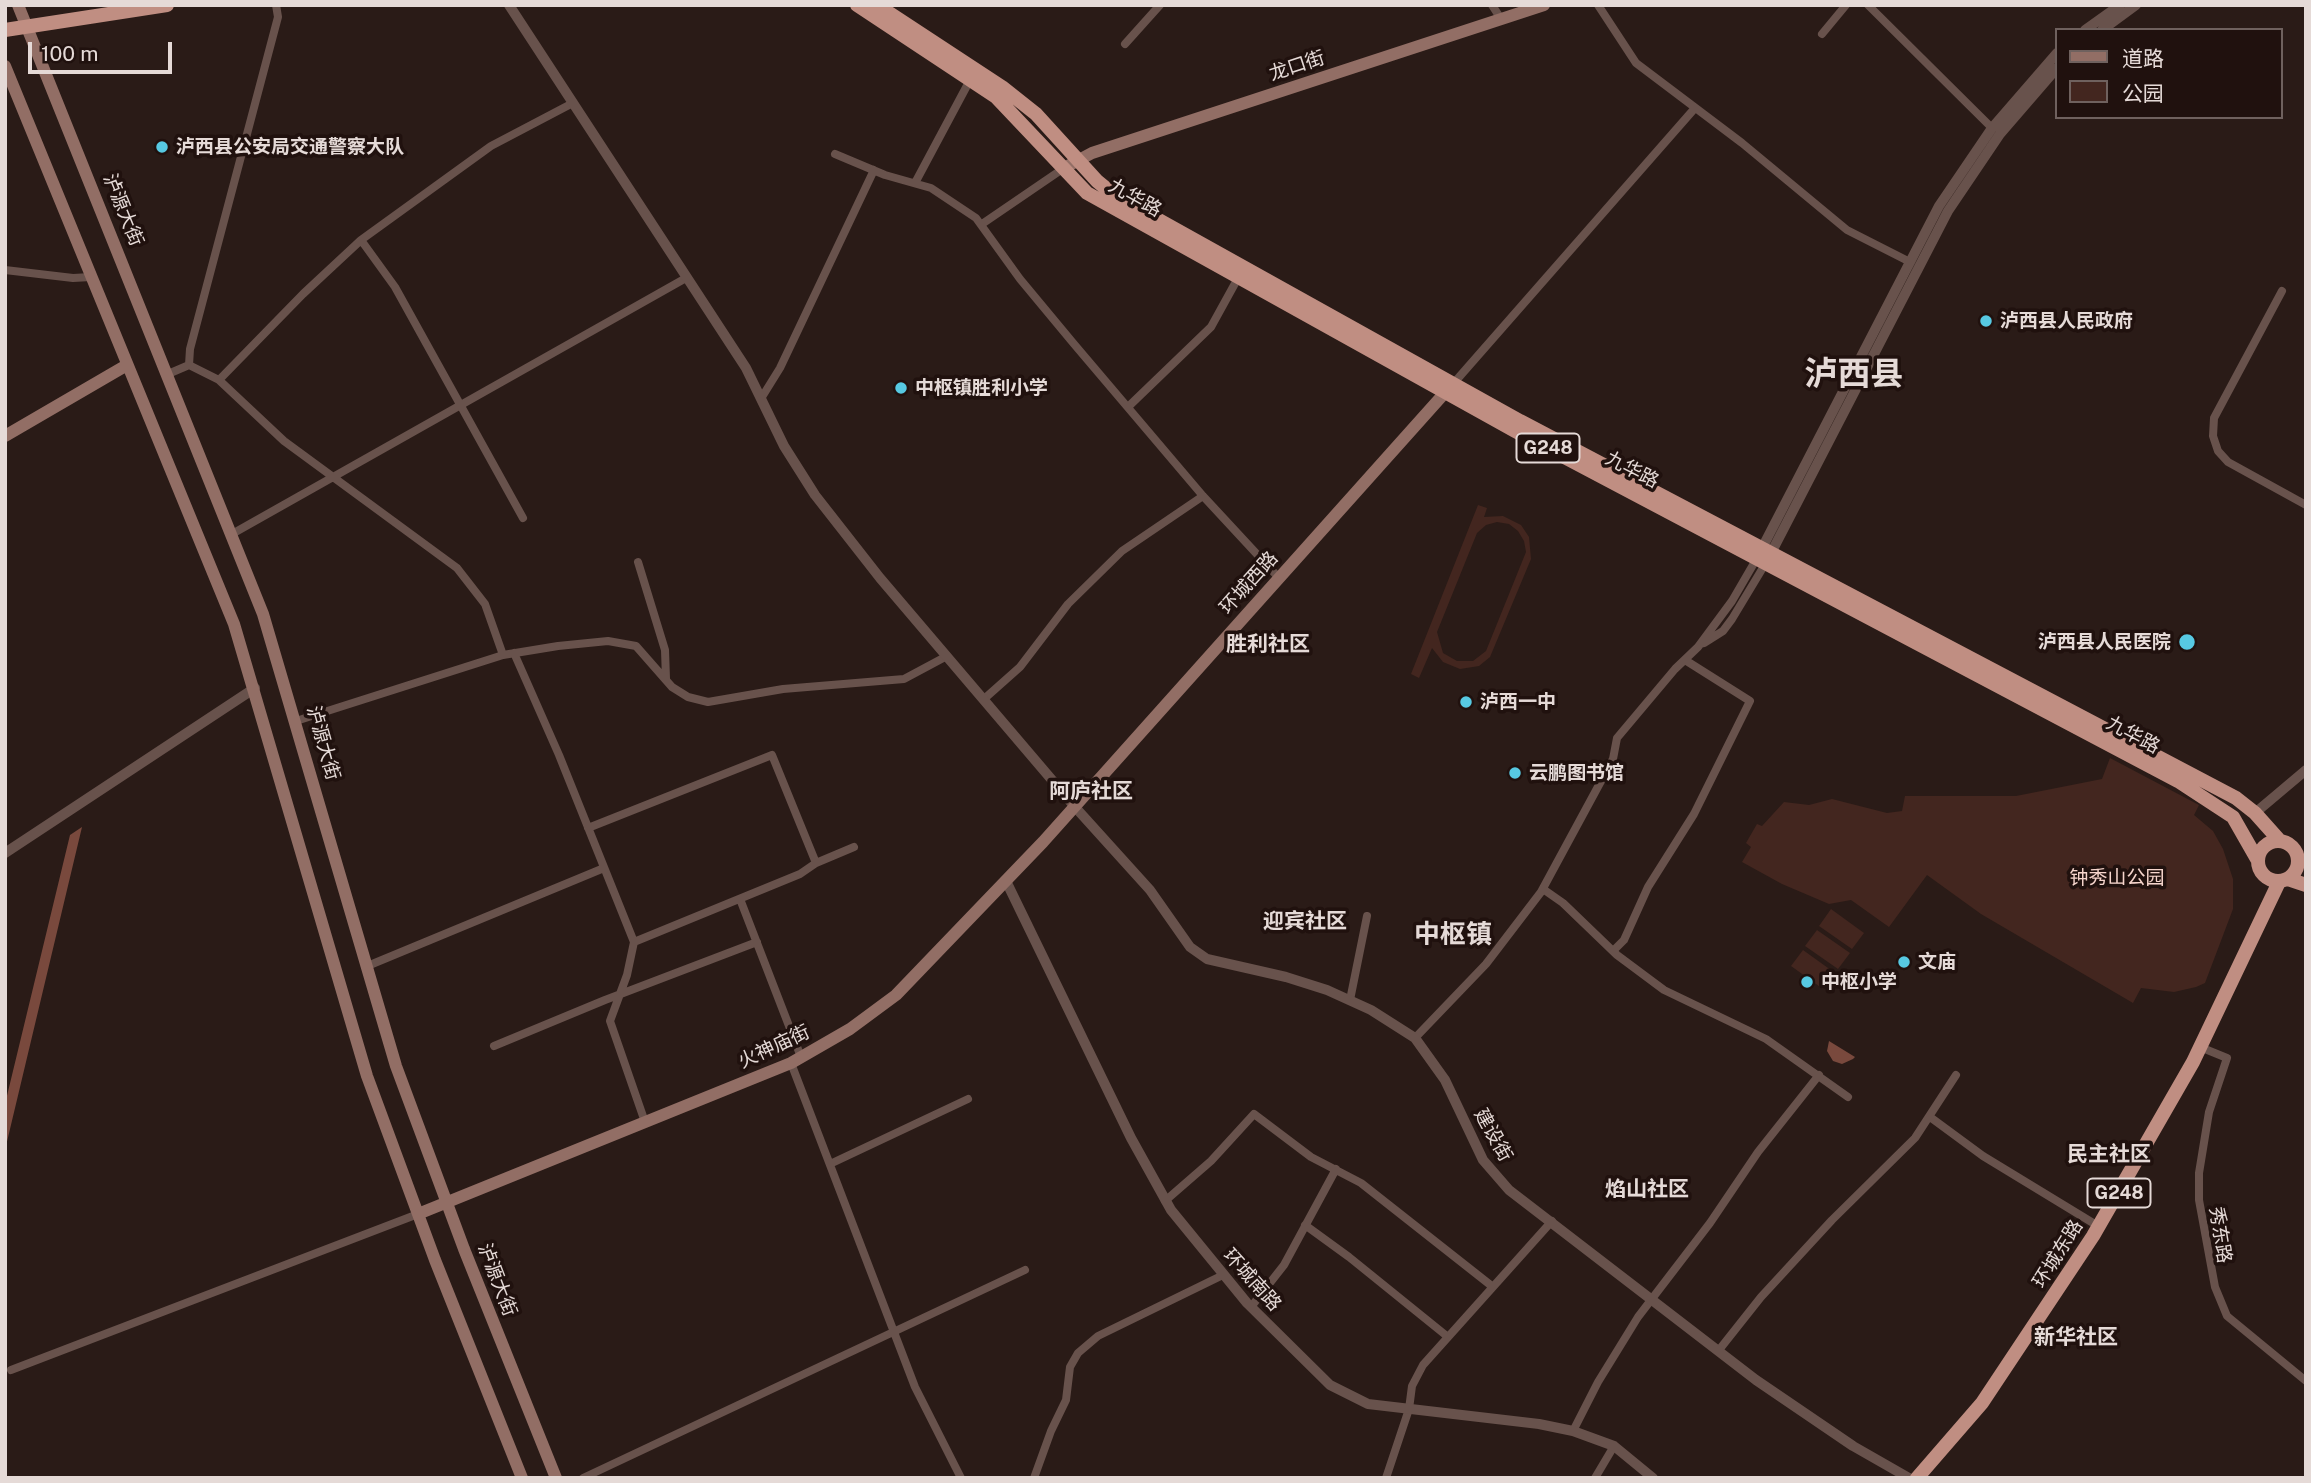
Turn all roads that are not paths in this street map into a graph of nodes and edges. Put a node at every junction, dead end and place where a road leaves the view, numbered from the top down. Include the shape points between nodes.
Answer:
1 (18, 5) edge
2 (167, 5) edge
3 (276, 5) edge
4 (509, 5) edge
5 (857, 5) edge
6 (877, 5) edge
7 (1160, 5) edge
8 (1492, 5) edge
9 (1544, 5) edge
10 (1598, 5) edge
11 (1846, 5) edge
12 (1868, 5) edge
13 (2120, 5) edge
14 (2136, 5) edge
15 (1501, 19) junction
16 (27, 27) junction
17 (2088, 28) edge
18 (2105, 28) edge
19 (5, 30) edge
20 (1822, 34) dead end
21 (1125, 44) dead end
22 (2056, 54) edge
23 (5, 66) edge
24 (2056, 69) edge
25 (970, 80) junction
26 (571, 104) junction
27 (1696, 108) junction
28 (1992, 128) junction
29 (835, 154) dead end
30 (1078, 160) junction
31 (1064, 168) junction
32 (874, 170) junction
33 (915, 183) junction
34 (982, 224) junction
35 (360, 240) junction
36 (1910, 262) junction
37 (5, 270) edge
38 (91, 276) junction
39 (686, 278) junction
40 (1238, 278) junction
41 (2282, 291) dead end
42 (127, 365) junction
43 (189, 365) junction
44 (168, 374) junction
45 (219, 380) junction
46 (1449, 388) junction
47 (762, 397) junction
48 (461, 405) junction
49 (1129, 406) junction
50 (5, 436) edge
51 (334, 477) junction
52 (1203, 496) junction
53 (2306, 505) edge
54 (523, 519) dead end
55 (232, 534) junction
56 (1765, 554) junction
57 (638, 562) dead end
58 (1279, 578) junction
59 (514, 653) junction
60 (503, 655) junction
61 (947, 656) junction
62 (1685, 660) junction
63 (666, 679) junction
64 (255, 688) junction
65 (984, 699) junction
66 (296, 721) junction
67 (2306, 770) edge
68 (1075, 807) junction
69 (2255, 813) junction
70 (588, 828) junction
71 (2280, 841) junction
72 (854, 847) dead end
73 (5, 853) edge
74 (2258, 859) junction
75 (816, 863) junction
76 (2302, 864) edge
77 (604, 868) junction
78 (2283, 880) junction
79 (1006, 881) junction
80 (2306, 885) edge
81 (1543, 889) junction
82 (740, 898) junction
83 (1367, 916) dead end
84 (634, 942) junction
85 (757, 942) junction
86 (1613, 951) junction
87 (365, 967) junction
88 (618, 995) junction
89 (1350, 1000) junction
90 (1415, 1038) junction
91 (494, 1046) dead end
92 (2200, 1047) junction
93 (796, 1060) junction
94 (1819, 1075) junction
95 (1956, 1075) dead end
96 (1848, 1097) dead end
97 (968, 1099) dead end
98 (1930, 1118) junction
99 (645, 1122) junction
100 (830, 1164) junction
101 (1336, 1169) junction
102 (1165, 1201) junction
103 (447, 1203) junction
104 (418, 1214) junction
105 (1552, 1222) junction
106 (1305, 1225) junction
107 (2098, 1226) junction
108 (1026, 1270) dead end
109 (1223, 1275) junction
110 (1493, 1287) junction
111 (1652, 1298) junction
112 (1251, 1307) junction
113 (895, 1330) junction
114 (1448, 1337) junction
115 (1719, 1350) junction
116 (11, 1370) dead end
117 (2306, 1381) edge
118 (1409, 1409) junction
119 (1573, 1432) junction
120 (1614, 1446) junction
121 (522, 1478) edge
122 (556, 1478) edge
123 (583, 1478) edge
124 (961, 1478) edge
125 (1034, 1478) edge
126 (1387, 1478) edge
127 (1595, 1478) edge
128 (1653, 1478) edge
129 (1909, 1478) edge
130 (1917, 1478) edge

1 - 16 main road, 泸源大街
2 - 16 highway
3 - 43 street via 278,16
4 - 26 street, 建设街
5 - 25 highway, 九华路 / G248
6 - 30 highway, 九华路 / G248 via 1002,87 1037,114
7 - 21 street
8 - 15 street
9 - 15 main road, 龙口街
10 - 27 street via 1636,63
11 - 20 street
12 - 28 street
13 - 17 street
14 - 18 street
15 - 30 main road, 龙口街
16 - 19 highway
16 - 44 main road, 泸源大街
22 - 28 street
23 - 38 main road
24 - 56 street via 2000,134 1948,211
25 - 31 highway, 九华路 / G248 via 1011,110
25 - 33 street
26 - 35 street via 491,146
26 - 39 street, 建设街
27 - 36 street via 1846,230
27 - 46 street
28 - 36 street via 1939,206
29 - 32 street
30 - 31 main road, 龙口街
30 - 46 highway, 九华路 / G248 via 1114,195
31 - 34 street
31 - 40 highway, 九华路 / G248 via 1087,193
32 - 33 street
32 - 47 street
33 - 34 street via 955,201
34 - 49 street via 1020,279
35 - 45 street
35 - 48 street via 395,287
36 - 56 street
37 - 38 street
38 - 42 main road
39 - 47 street, 建设街
39 - 48 street
40 - 46 highway, 九华路 / G248
40 - 49 street via 1211,327
41 - 53 street via 2214,418 2213,436 2228,462
42 - 50 main road
42 - 64 main road via 215,574
43 - 44 street
43 - 45 street
44 - 55 main road, 泸源大街
45 - 51 street via 272,430
46 - 56 highway, 九华路 / G248
46 - 58 main road, 环城西路
47 - 61 street, 建设街 via 784,446 814,495
48 - 51 street
48 - 54 street
49 - 52 street
51 - 55 street
51 - 60 street via 466,576 485,604
52 - 58 street
52 - 65 street via 1122,551 1068,604 1033,653
55 - 66 main road, 泸源大街 via 267,624
56 - 62 street
56 - 69 highway, 九华路 / G248
56 - 74 highway, 九华路 / G248 via 2222,807 2238,823
57 - 63 street via 665,650
58 - 68 main road, 环城西路
59 - 60 street
59 - 63 street via 625,642 643,651
59 - 70 street
60 - 66 street
61 - 63 street via 904,679 783,688 708,702 682,694
61 - 65 street, 建设街
62 - 81 street via 1617,738 1613,759
62 - 86 street via 1750,701 1694,814
64 - 73 street
64 - 104 main road via 349,1021
65 - 68 street, 建设街
66 - 87 main road, 泸源大街
67 - 69 street
68 - 79 main road, 火神庙街
68 - 89 street, 建设街 via 1150,890 1197,953
69 - 71 highway, 九华路 / G248
70 - 75 street via 772,755
70 - 77 street
71 - 74 highway via 2268,844
71 - 76 highway, 九华路 / G248 via 2292,847
72 - 75 street
74 - 78 highway, 九华路 / G248 via 2263,875
75 - 82 street
76 - 78 highway, 九华路 / G248
77 - 84 street
77 - 87 street
78 - 80 highway, 九华路
78 - 92 highway, 环城东路 / G248
79 - 93 main road, 火神庙街 via 896,995
79 - 102 street, 环城南路
81 - 86 street
81 - 90 street via 1486,964
82 - 84 street
82 - 85 street
83 - 89 street
84 - 88 street
85 - 88 street
85 - 93 street
86 - 94 street via 1664,990 1766,1039
87 - 103 main road, 泸源大街
88 - 91 street
88 - 99 street via 610,1013 611,1029
89 - 90 street, 建设街
90 - 105 street, 建设街 via 1445,1080 1491,1171
92 - 107 highway, 环城东路 / G248
92 - 117 street, 秀东路 via 2228,1058 2209,1112 2199,1173 2210,1272 2228,1316
93 - 99 main road, 火神庙街
93 - 100 street
94 - 96 street
94 - 111 street
95 - 98 street
97 - 100 street
98 - 107 street
98 - 115 street via 1787,1268
99 - 103 main road, 火神庙街
100 - 113 street
101 - 102 street via 1311,1157 1254,1114 1211,1161
101 - 106 street
101 - 110 street via 1361,1183
102 - 109 street, 环城南路
103 - 104 main road, 火神庙街
103 - 122 main road, 泸源大街
104 - 116 street
104 - 121 main road
105 - 110 street
105 - 111 street, 建设街
106 - 112 street via 1283,1265
106 - 114 street
107 - 130 highway, 环城东路 / G248 via 1982,1403
108 - 113 street
109 - 112 street, 环城南路
109 - 125 street via 1098,1336 1078,1353 1069,1372 1066,1400
110 - 114 street
111 - 115 street, 建设街
111 - 119 street
112 - 118 street, 环城南路 via 1338,1391 1368,1404
113 - 123 street
113 - 124 street via 927,1415
114 - 118 street via 1419,1371
115 - 129 street, 建设街 via 1853,1446
118 - 119 street, 环城南路
118 - 126 street
119 - 120 street, 环城南路
120 - 127 street
120 - 128 street, 环城南路

